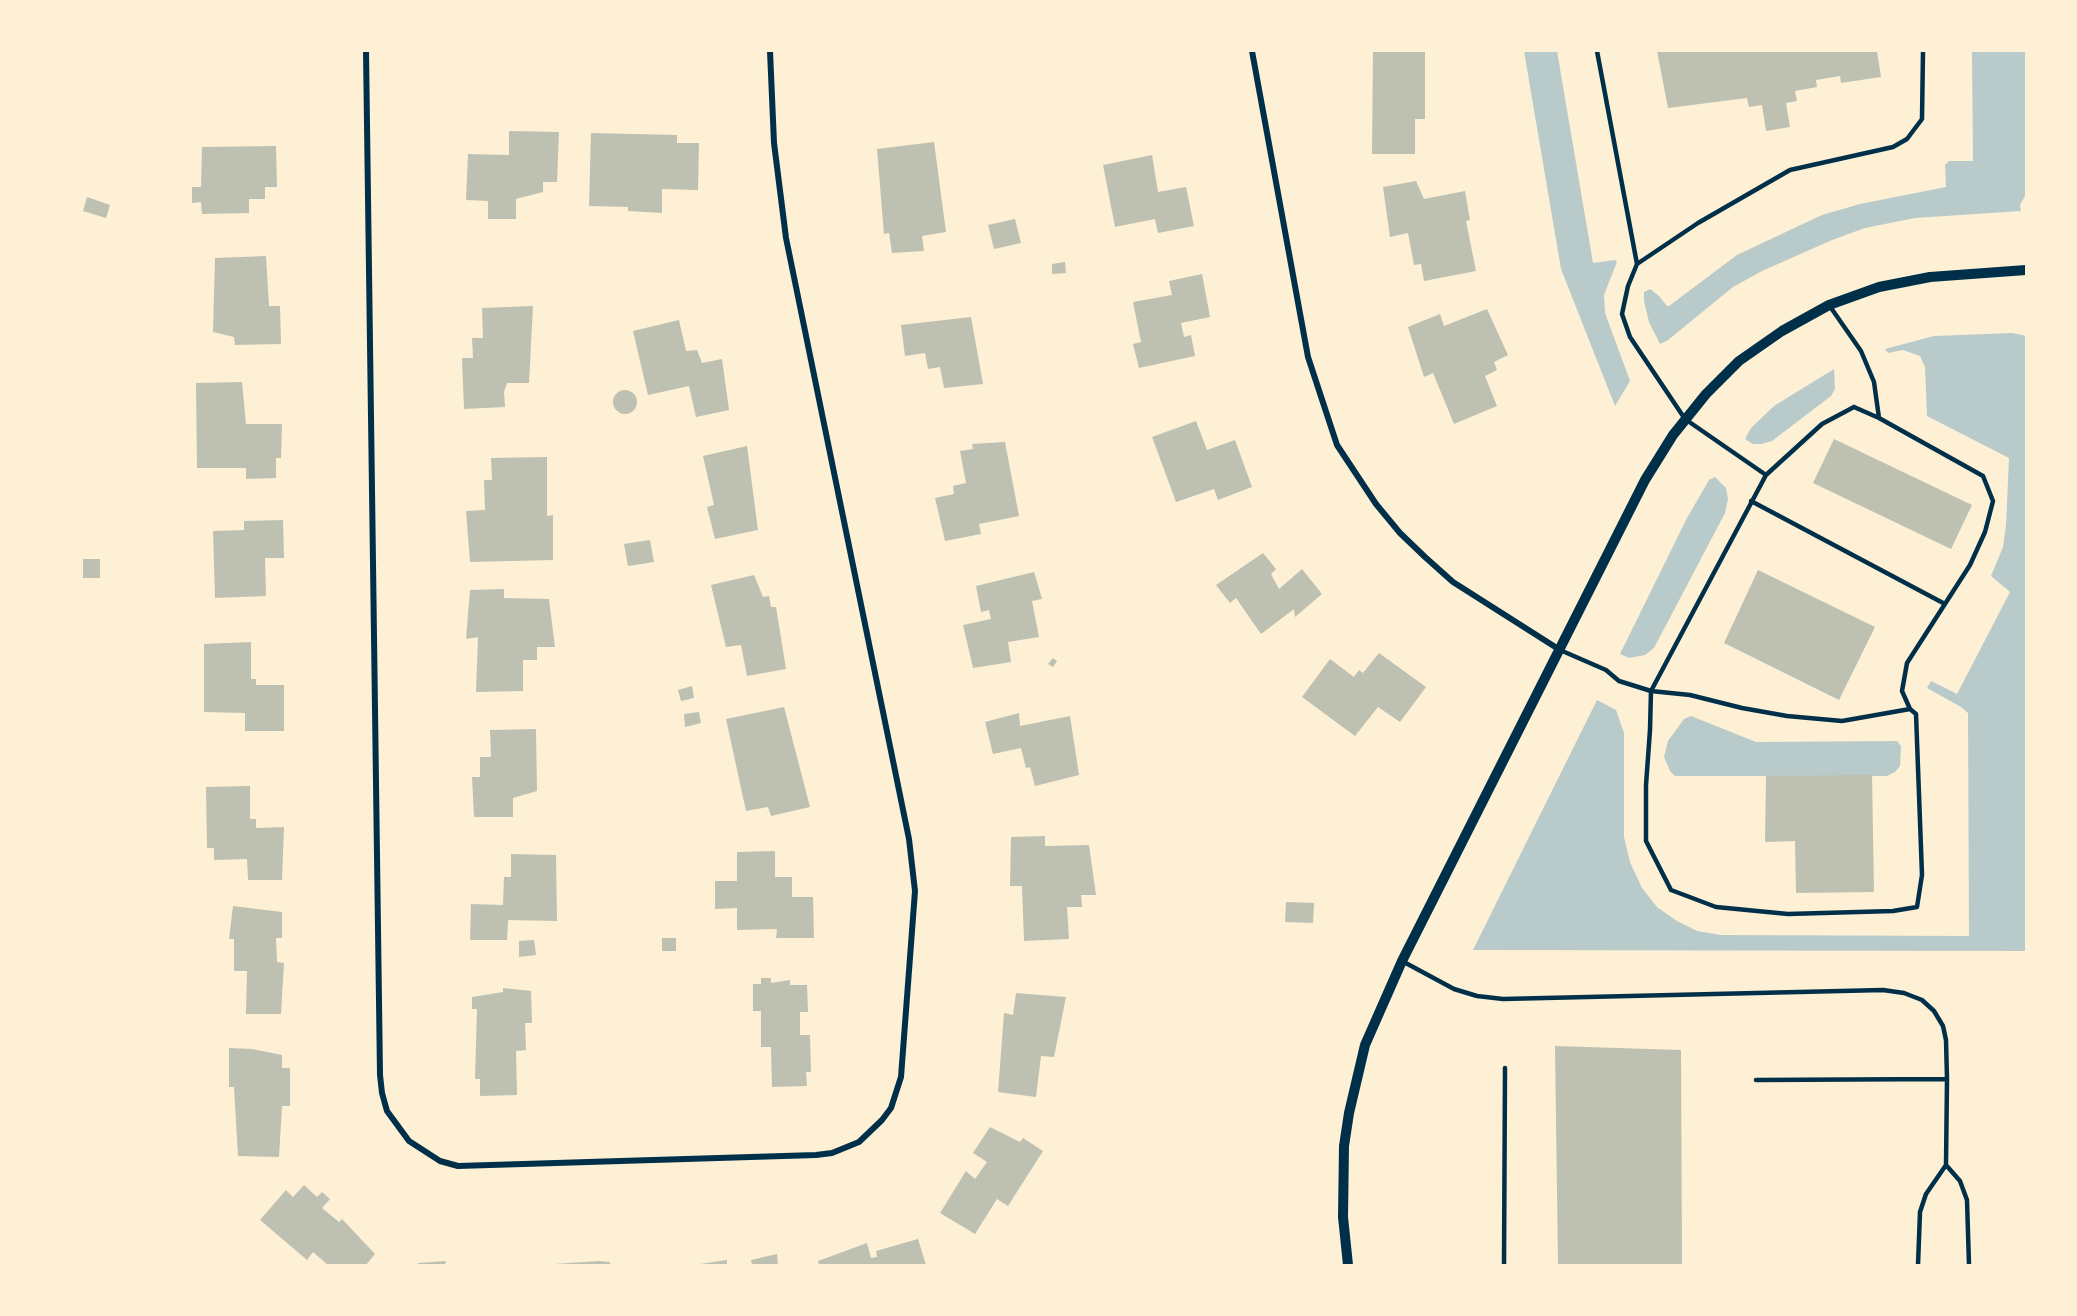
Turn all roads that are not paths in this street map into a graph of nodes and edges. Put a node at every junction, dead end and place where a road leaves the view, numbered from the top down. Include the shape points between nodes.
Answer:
1 (366, 51) edge
2 (770, 51) edge
3 (1252, 51) edge
4 (1598, 51) edge
5 (1923, 51) edge
6 (1637, 264) junction
7 (2026, 270) edge
8 (1829, 305) junction
9 (1879, 418) junction
10 (1685, 419) junction
11 (1766, 475) junction
12 (1751, 501) junction
13 (1945, 604) junction
14 (1560, 650) junction
15 (1651, 691) junction
16 (1910, 709) junction
17 (1402, 961) junction
18 (1505, 1068) dead end
19 (1947, 1079) junction
20 (1756, 1080) dead end
21 (1946, 1165) junction
22 (1348, 1265) edge
23 (1504, 1265) edge
24 (1918, 1265) edge
25 (1969, 1265) edge

1 - 2 street via 380,1075 387,1111 409,1141 440,1161 458,1166 832,1153 859,1142 871,1131 891,1108 900,1077 915,891 909,839 786,238 774,143
3 - 14 street via 1308,357 1337,445 1400,533 1453,582
4 - 6 lane
5 - 6 lane via 1922,119 1907,139 1893,147 1790,170 1698,223
6 - 10 lane via 1622,314 1630,337
7 - 8 street via 1930,277 1879,287
8 - 9 lane via 1861,351 1874,382
8 - 10 street via 1739,361
9 - 11 lane via 1854,407 1822,424
9 - 13 lane via 1983,476 1993,501 1975,554
10 - 11 lane
10 - 14 street via 1645,480
11 - 12 lane
12 - 13 lane
12 - 15 lane
13 - 16 lane via 1907,663 1902,691
14 - 15 lane via 1606,670 1619,681
14 - 17 street
15 - 16 lane via 1690,695 1787,716 1842,721
15 - 16 lane via 1646,842 1671,890 1716,907 1788,915 1917,907 1922,875 1916,714
17 - 19 lane via 1454,989 1503,999 1882,990 1904,993 1922,1000 1943,1026
17 - 22 street via 1365,1045 1349,1113 1342,1181
18 - 23 lane
19 - 20 lane
19 - 21 lane
21 - 24 lane via 1926,1194 1920,1212
21 - 25 lane via 1960,1181 1967,1200

